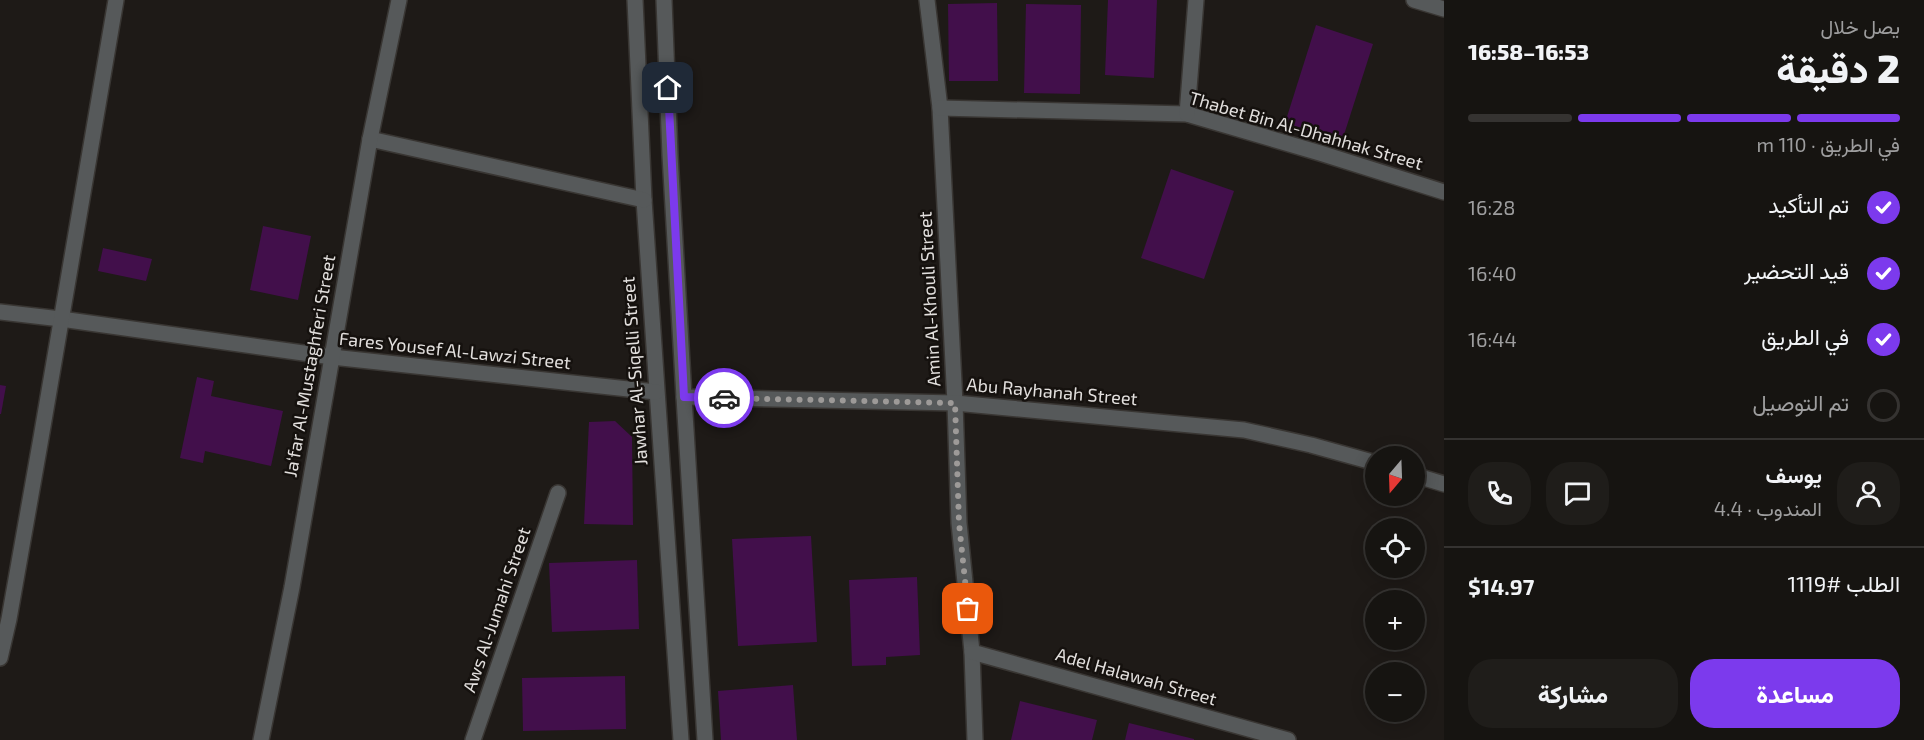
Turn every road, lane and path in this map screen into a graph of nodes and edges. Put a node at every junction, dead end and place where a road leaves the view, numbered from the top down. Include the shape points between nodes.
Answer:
1 (116, 0) edge
2 (399, 0) edge
3 (635, 0) edge
4 (664, 0) edge
5 (927, 0) edge
6 (1196, 0) edge
7 (1414, 0) edge
8 (1444, 9) edge
9 (940, 108) junction
10 (1187, 114) junction
11 (370, 139) junction
12 (1444, 192) edge
13 (644, 200) junction
14 (0, 312) edge
15 (61, 319) junction
16 (332, 357) junction
17 (656, 392) junction
18 (684, 397) junction
19 (955, 403) junction
20 (1365, 460) edge
21 (1425, 478) edge
22 (1444, 484) edge
23 (558, 494) dead end
24 (972, 652) junction
25 (0, 658) edge
26 (261, 740) edge
27 (473, 740) edge
28 (681, 740) edge
29 (705, 740) edge
30 (975, 740) edge
31 (1288, 740) edge

1 - 15 street
2 - 11 street, Ja‘far Al-Mustaghferi Street
3 - 13 street, Jawhar Al-Siqelli Street
4 - 18 street
5 - 9 street, Amin Al-Khouli Street
6 - 10 street
7 - 8 street
9 - 10 street, Thabet Bin Al-Dhahhak Street
9 - 19 street, Amin Al-Khouli Street
10 - 12 street, Thabet Bin Al-Dhahhak Street
11 - 13 street
11 - 16 street, Ja‘far Al-Mustaghferi Street
13 - 17 street, Jawhar Al-Siqelli Street
14 - 15 street, Fares Yousef Al-Lawzi Street
15 - 16 street, Fares Yousef Al-Lawzi Street
15 - 25 street
16 - 17 street, Fares Yousef Al-Lawzi Street
16 - 26 street, Ja‘far Al-Mustaghferi Street
17 - 28 street, Jawhar Al-Siqelli Street
18 - 19 street, Abu Rayhanah Street
18 - 29 street
19 - 20 street, Abu Rayhanah Street via 1244,430
19 - 24 street, Amin Al-Khouli Street via 959,523
21 - 22 street
23 - 27 street, Aws Al-Jumahi Street
24 - 30 street, Amin Al-Khouli Street
24 - 31 street, Adel Halawah Street

